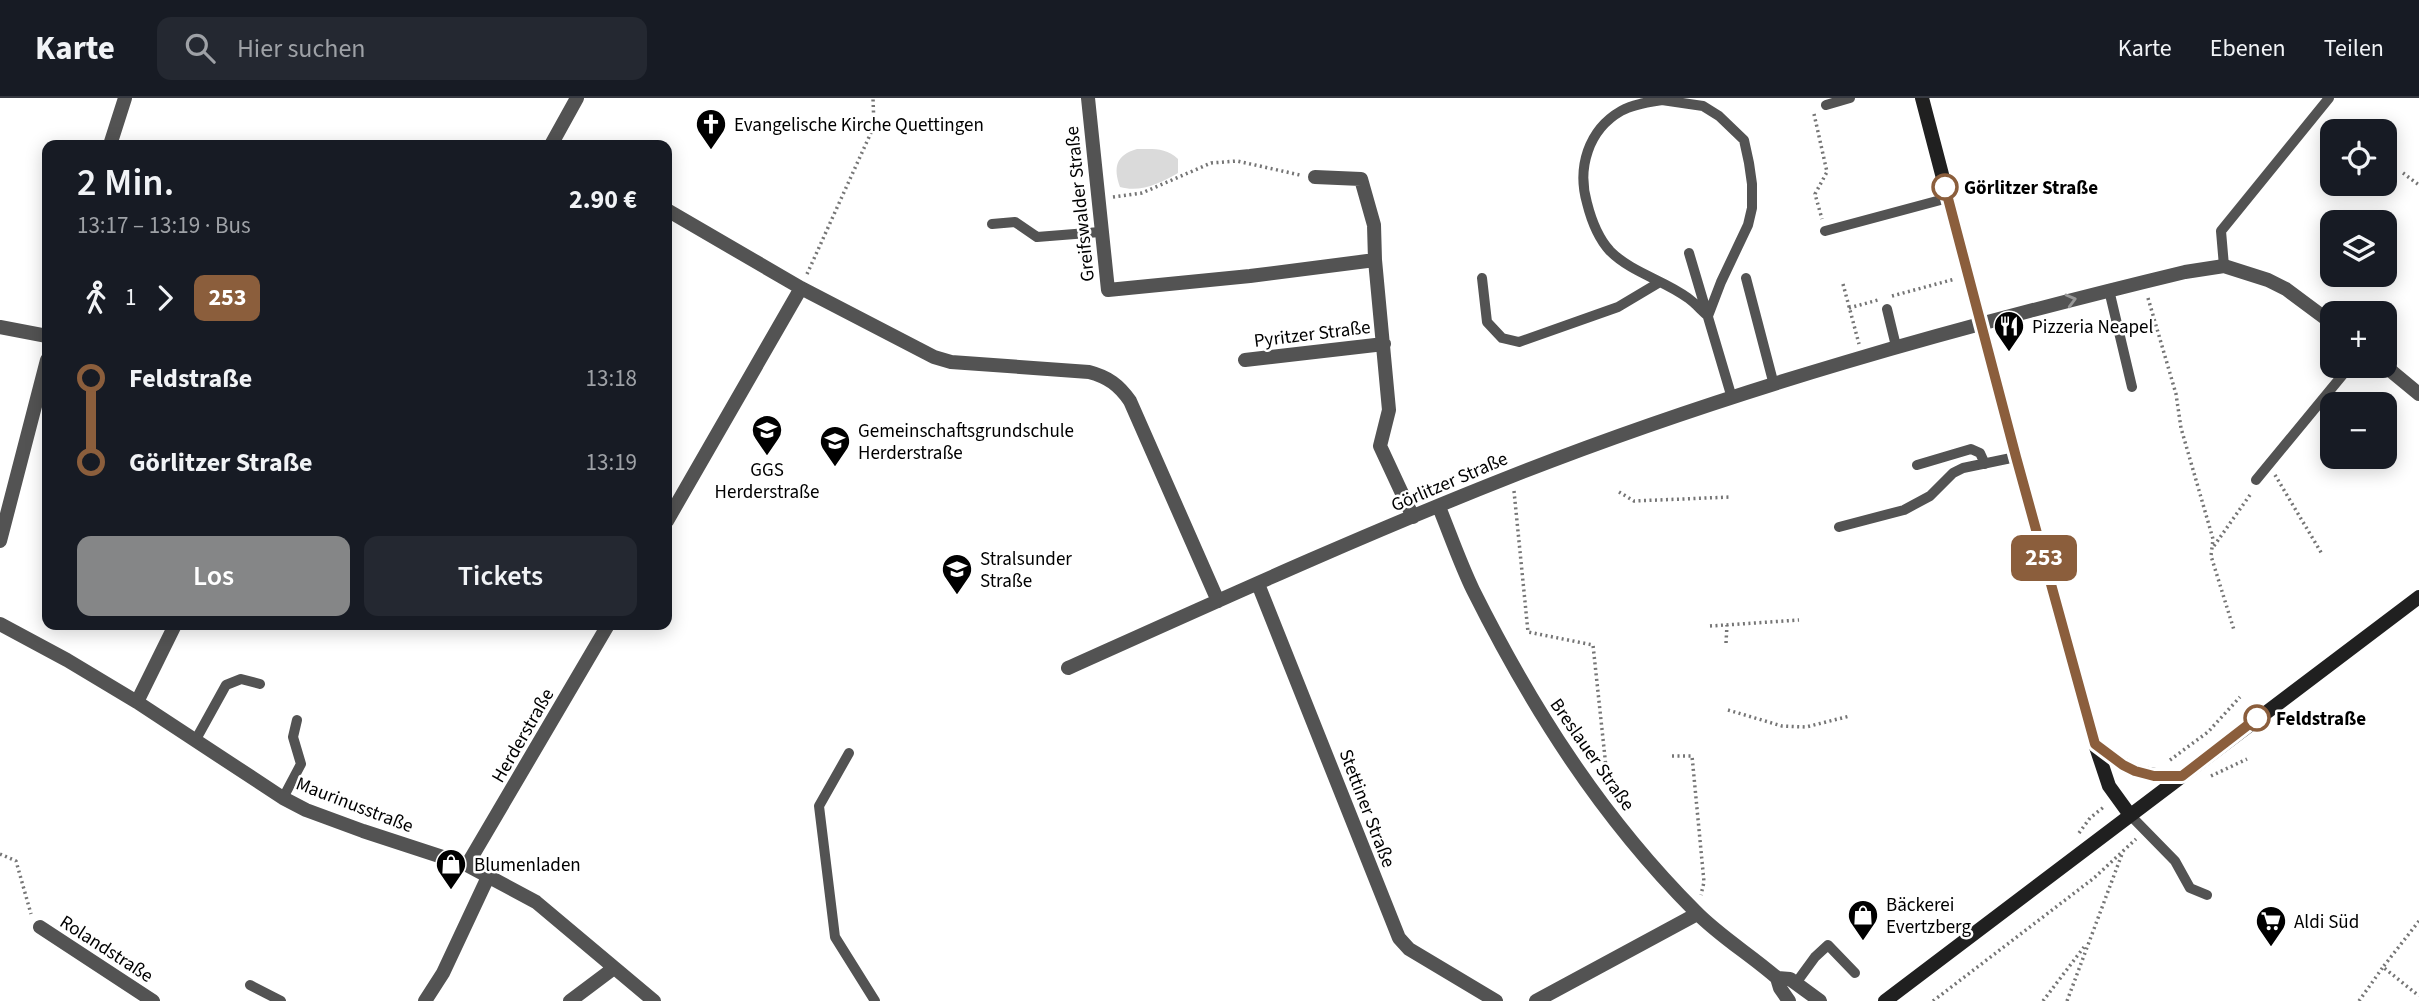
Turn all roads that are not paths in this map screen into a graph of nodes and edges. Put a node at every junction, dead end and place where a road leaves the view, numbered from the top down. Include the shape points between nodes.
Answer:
1 (125, 98) edge
2 (577, 98) edge
3 (1088, 98) edge
4 (1850, 98) edge
5 (1922, 98) edge
6 (2329, 98) edge
7 (1826, 104) dead end
8 (112, 140) edge
9 (556, 140) edge
10 (1315, 177) road end
11 (1948, 198) junction
12 (672, 213) edge
13 (992, 224) dead end
14 (1825, 231) road end
15 (1100, 232) junction
16 (1689, 253) dead end
17 (1375, 260) junction
18 (2224, 266) junction
19 (1482, 278) dead end
20 (1745, 278) dead end
21 (1660, 282) junction
22 (801, 288) junction
23 (2109, 290) junction
24 (1887, 309) dead end
25 (2320, 314) edge
26 (1708, 316) junction
27 (1981, 324) junction
28 (0, 327) edge
29 (42, 335) edge
30 (1384, 344) junction
31 (1896, 346) junction
32 (1245, 360) dead end
33 (2397, 376) edge
34 (2340, 378) edge
35 (42, 379) edge
36 (1774, 385) junction
37 (2132, 387) dead end
38 (2419, 394) edge
39 (1732, 398) junction
40 (2016, 457) junction
41 (1985, 464) junction
42 (1917, 465) dead end
43 (2256, 480) road end
44 (1439, 507) junction
45 (672, 513) edge
46 (1413, 517) junction
47 (1839, 527) dead end
48 (0, 541) edge
49 (1258, 584) junction
50 (2419, 597) edge
51 (1218, 601) junction
52 (0, 624) edge
53 (173, 630) edge
54 (605, 630) edge
55 (1068, 668) dead end
56 (260, 684) dead end
57 (137, 702) junction
58 (297, 720) dead end
59 (195, 741) junction
60 (2095, 744) junction
61 (849, 753) dead end
62 (2182, 776) junction
63 (283, 798) junction
64 (2130, 815) junction
65 (467, 865) junction
66 (488, 877) junction
67 (2207, 895) dead end
68 (1697, 914) junction
69 (40, 926) road end
70 (614, 968) junction
71 (1855, 973) dead end
72 (1777, 978) junction
73 (1796, 983) junction
74 (250, 985) dead end
75 (153, 1001) edge
76 (281, 1001) edge
77 (425, 1001) edge
78 (570, 1001) edge
79 (654, 1001) edge
80 (875, 1001) edge
81 (1496, 1001) edge
82 (1536, 1001) edge
83 (1789, 1001) edge
84 (1820, 1001) edge
85 (1885, 1001) edge

1 - 8 street
2 - 9 street
3 - 15 street, Greifswalder Straße
4 - 7 lane
5 - 11 main road
6 - 18 lane via 2221,230
10 - 17 street, Pyritzer Straße via 1361,179 1374,225
11 - 14 lane
11 - 27 main road
12 - 22 street
13 - 15 lane via 1015,222 1037,237
15 - 17 street, Greifswalder Straße via 1108,290
16 - 26 lane
17 - 30 street, Pyritzer Straße
18 - 23 street, Görlitzer Straße
18 - 25 street, Görlitzer Straße via 2286,289
19 - 21 lane via 1487,322 1502,338 1519,342 1618,307
20 - 36 lane
21 - 26 lane
21 - 26 lane via 1608,249 1589,212 1583,164 1590,144 1608,120 1623,109 1662,100 1703,106 1720,116 1744,140 1749,163 1752,208 1748,225
22 - 45 street
22 - 51 street via 934,357 1089,372 1114,382 1130,401
27 -> 23 street, Görlitzer Straße
23 - 37 lane
24 - 31 lane
26 - 39 lane
27 - 31 street, Görlitzer Straße
27 - 40 main road
28 - 29 street
30 - 32 street, Pyritzer Straße
30 - 46 street, Pyritzer Straße via 1389,410 1380,446
31 - 36 street, Görlitzer Straße
33 - 38 street
34 - 43 lane
35 - 48 street
36 - 39 street, Görlitzer Straße
39 - 44 street, Görlitzer Straße via 1512,476
40 - 41 lane
40 - 60 main road
41 - 42 lane via 1980,453 1970,449
41 - 47 lane via 1953,473 1930,496 1904,510
44 - 46 street, Görlitzer Straße
44 - 68 street, Breslauer Straße via 1472,588 1568,759 1643,856
46 - 49 street, Görlitzer Straße
49 - 51 street, Görlitzer Straße
49 - 81 street, Stettiner Straße via 1399,937 1409,948
50 - 62 main road
51 - 55 street, Görlitzer Straße
52 - 57 street, Maurinusstraße
53 - 57 street
54 - 65 street, Herderstraße
56 - 59 lane via 241,679 226,685
57 - 59 street, Maurinusstraße
58 - 63 lane via 293,737 301,764
59 - 63 street, Maurinusstraße
60 - 62 main road via 2135,771
60 - 64 main road via 2109,786
61 - 80 lane via 819,806 835,937
62 - 64 main road
63 - 65 street, Maurinusstraße via 363,831
64 - 67 lane via 2175,861 2190,888
64 - 85 main road
65 - 66 street, Maurinusstraße
66 - 70 street, Maurinusstraße via 536,902
66 - 77 street
68 - 72 street, Breslauer Straße
68 - 82 street
69 - 75 street, Rolandstraße
70 - 78 street
70 - 79 street, Maurinusstraße
71 - 73 lane via 1828,945
72 - 73 street, Breslauer Straße
72 - 83 street, Breslauer Straße
73 - 84 street, Breslauer Straße
74 - 76 lane

